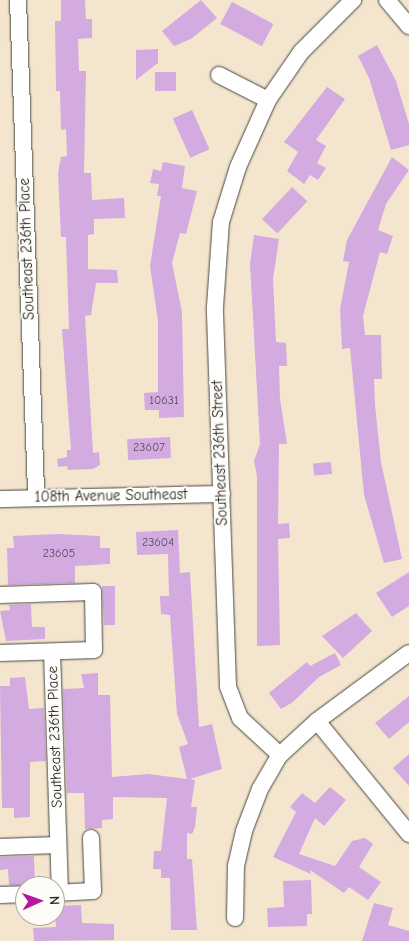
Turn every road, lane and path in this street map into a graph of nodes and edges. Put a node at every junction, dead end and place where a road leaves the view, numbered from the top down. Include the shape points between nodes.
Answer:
1 (18, 0) edge
2 (352, 0) edge
3 (387, 0) edge
4 (409, 26) edge
5 (219, 75) dead end
6 (268, 100) junction
7 (222, 494) junction
8 (36, 498) junction
9 (0, 500) edge
10 (0, 595) edge
11 (52, 652) junction
12 (0, 653) edge
13 (409, 653) edge
14 (317, 721) junction
15 (280, 755) junction
16 (409, 834) edge
17 (91, 838) dead end
18 (58, 845) junction
19 (0, 847) edge
20 (57, 876) edge
21 (65, 893) edge
22 (15, 894) edge
23 (0, 895) edge
24 (236, 918) dead end

1 - 8 street, Southeast 236th Place
2 - 6 street, Southeast 236th Street via 301,52
3 - 4 street
5 - 6 street
6 - 7 street, Southeast 236th Street via 238,167 221,222 215,307
7 - 8 street, 108th Avenue Southeast
7 - 15 street, Southeast 236th Street via 228,686 240,718
8 - 9 street, 108th Avenue Southeast
10 - 11 street, Southeast 236th Place via 92,592 94,650
11 - 12 street
11 - 18 street, Southeast 236th Place
13 - 14 street
14 - 15 street
14 - 16 street
15 - 24 street via 260,789 244,832 236,866
17 - 21 street via 93,891
18 - 19 street
18 - 20 street, Southeast 236th Place
22 - 23 street

